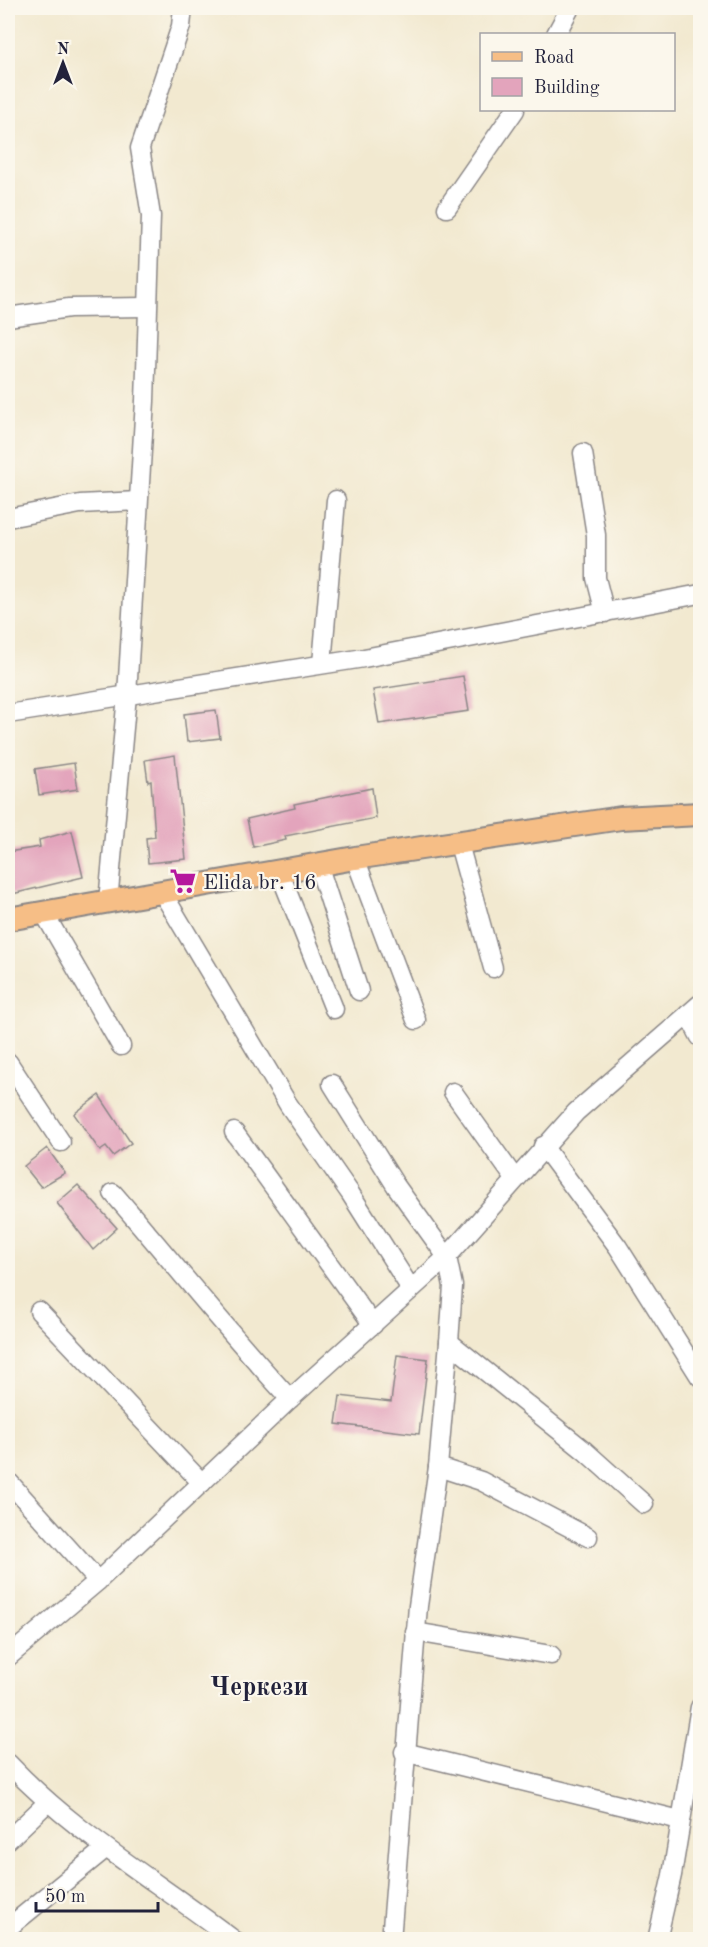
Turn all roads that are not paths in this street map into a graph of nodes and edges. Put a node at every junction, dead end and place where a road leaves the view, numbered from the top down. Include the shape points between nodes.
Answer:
1 (183, 8) edge
2 (570, 8) edge
3 (557, 33) edge
4 (513, 111) edge
5 (447, 208) dead end
6 (146, 307) junction
7 (8, 317) edge
8 (583, 453) dead end
9 (336, 500) dead end
10 (138, 501) junction
11 (8, 518) edge
12 (700, 594) edge
13 (605, 613) junction
14 (322, 664) junction
15 (127, 695) junction
16 (8, 714) edge
17 (700, 814) edge
18 (459, 844) junction
19 (355, 858) junction
20 (318, 864) junction
21 (279, 871) junction
22 (162, 892) junction
23 (108, 902) junction
24 (44, 913) junction
25 (8, 919) edge
26 (494, 968) dead end
27 (359, 991) dead end
28 (334, 1009) dead end
29 (694, 1009) edge
30 (416, 1020) dead end
31 (700, 1037) edge
32 (121, 1046) dead end
33 (8, 1062) edge
34 (332, 1084) dead end
35 (453, 1092) dead end
36 (234, 1132) dead end
37 (62, 1143) dead end
38 (543, 1146) junction
39 (515, 1179) junction
40 (113, 1193) dead end
41 (447, 1257) junction
42 (411, 1289) junction
43 (39, 1311) dead end
44 (372, 1325) junction
45 (449, 1342) junction
46 (700, 1377) edge
47 (290, 1399) junction
48 (438, 1467) junction
49 (8, 1481) edge
50 (202, 1483) junction
51 (644, 1504) dead end
52 (588, 1537) dead end
53 (98, 1581) junction
54 (415, 1632) junction
55 (551, 1656) dead end
56 (8, 1657) edge
57 (700, 1707) edge
58 (404, 1752) junction
59 (8, 1763) edge
60 (48, 1802) junction
61 (680, 1820) junction
62 (8, 1840) edge
63 (105, 1849) junction
64 (8, 1928) edge
65 (226, 1937) edge
66 (391, 1940) edge
67 (657, 1940) edge

1 - 6 street via 181,26 140,148 151,216
2 - 3 street
4 - 5 street
6 - 7 street via 69,308
6 - 10 street
8 - 13 street via 596,535 596,579
9 - 14 street
10 - 11 street via 80,504
10 - 15 street
12 - 13 street
13 - 14 street
14 - 15 street
15 - 16 street
15 - 23 street
17 - 18 main road via 621,818
18 - 19 main road
18 - 26 street
19 - 20 main road
19 - 30 street
20 - 21 main road
20 - 27 street
21 - 22 main road
21 - 28 street
22 - 23 main road
22 - 42 street via 288,1104
23 - 24 main road
24 - 25 main road
24 - 32 street
29 - 31 street
29 - 38 street via 576,1112
33 - 37 street
34 - 41 street via 396,1186
35 - 39 street
36 - 44 street
38 - 39 street
38 - 46 street via 618,1247
39 - 41 street
40 - 47 street
41 - 42 street
41 - 45 street via 453,1286
42 - 44 street
43 - 50 street
44 - 47 street
45 - 48 street
45 - 51 street via 585,1451
47 - 50 street
48 - 52 street via 480,1481
48 - 54 street
49 - 53 street
50 - 53 street
53 - 56 street
54 - 55 street
54 - 58 street
57 - 61 street
58 - 61 street
58 - 66 street
59 - 60 street
60 - 62 street
60 - 63 street
61 - 67 street
63 - 64 street
63 - 65 street

